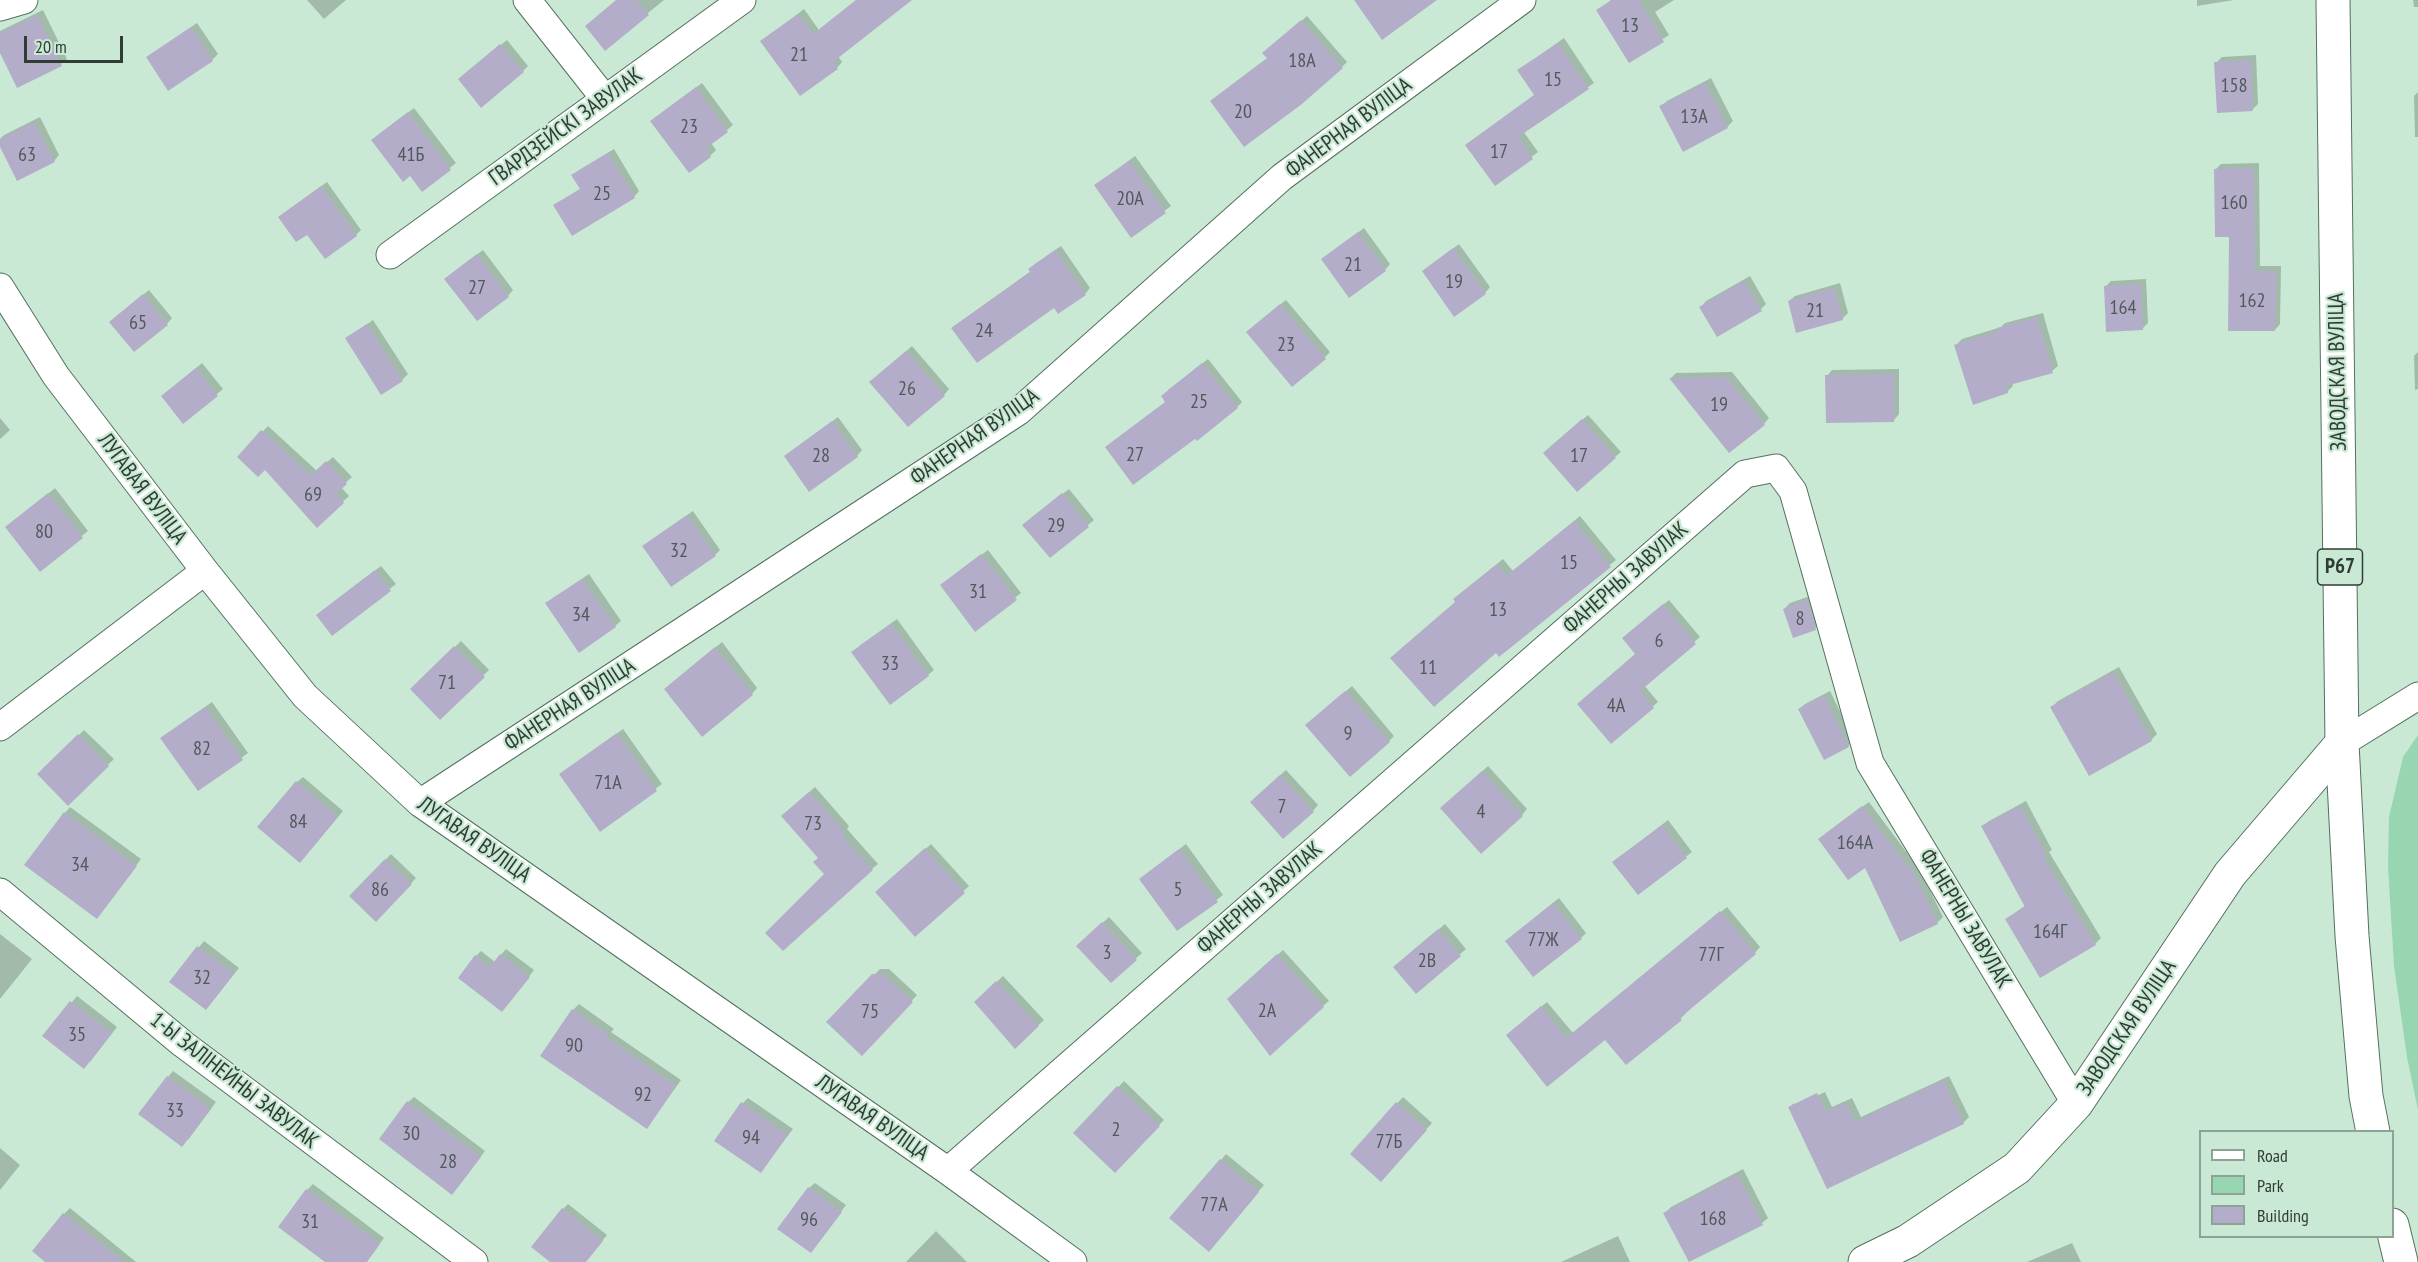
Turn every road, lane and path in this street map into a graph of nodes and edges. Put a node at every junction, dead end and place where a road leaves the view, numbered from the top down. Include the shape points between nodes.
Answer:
1 (24, 0) edge
2 (528, 0) edge
3 (742, 0) edge
4 (1522, 0) edge
5 (2333, 0) edge
6 (0, 7) edge
7 (605, 99) junction
8 (390, 255) dead end
9 (0, 287) edge
10 (205, 571) junction
11 (2418, 696) edge
12 (0, 727) edge
13 (2342, 743) junction
14 (420, 803) junction
15 (0, 892) edge
16 (2076, 1104) junction
17 (2373, 1130) edge
18 (948, 1171) junction
19 (2394, 1233) edge
20 (474, 1262) edge
21 (1073, 1262) edge
22 (1865, 1262) edge
23 (2401, 1262) edge

1 - 6 street
2 - 7 street
3 - 7 street, ГВАРДЗЕЙСКІ ЗАВУЛАК
4 - 14 street, ФАНЕРНАЯ ВУЛІЦА via 1282,177 1019,411
5 - 13 main road, ЗАВОДСКАЯ ВУЛІЦА / Р67
7 - 8 street, ГВАРДЗЕЙСКІ ЗАВУЛАК
9 - 10 street, ЛУГАВАЯ ВУЛІЦА via 56,376
10 - 12 street
10 - 14 street, ЛУГАВАЯ ВУЛІЦА via 305,696
11 - 13 street
13 - 16 main road, ЗАВОДСКАЯ ВУЛІЦА via 2230,874
13 - 17 main road, ЗАВОДСКАЯ ВУЛІЦА / Р67 via 2352,936 2366,1096
14 - 18 street, ЛУГАВАЯ ВУЛІЦА
15 - 20 street, 1-Ы ЗАЛІНЕЙНЫ ЗАВУЛАК via 183,1044
16 - 18 street, ФАНЕРНЫ ЗАВУЛАК via 1870,763 1793,491 1776,468 1745,474
16 - 22 main road, ЗАВОДСКАЯ ВУЛІЦА via 2017,1168 1908,1241
18 - 21 street, ЛУГАВАЯ ВУЛІЦА
19 - 23 main road

